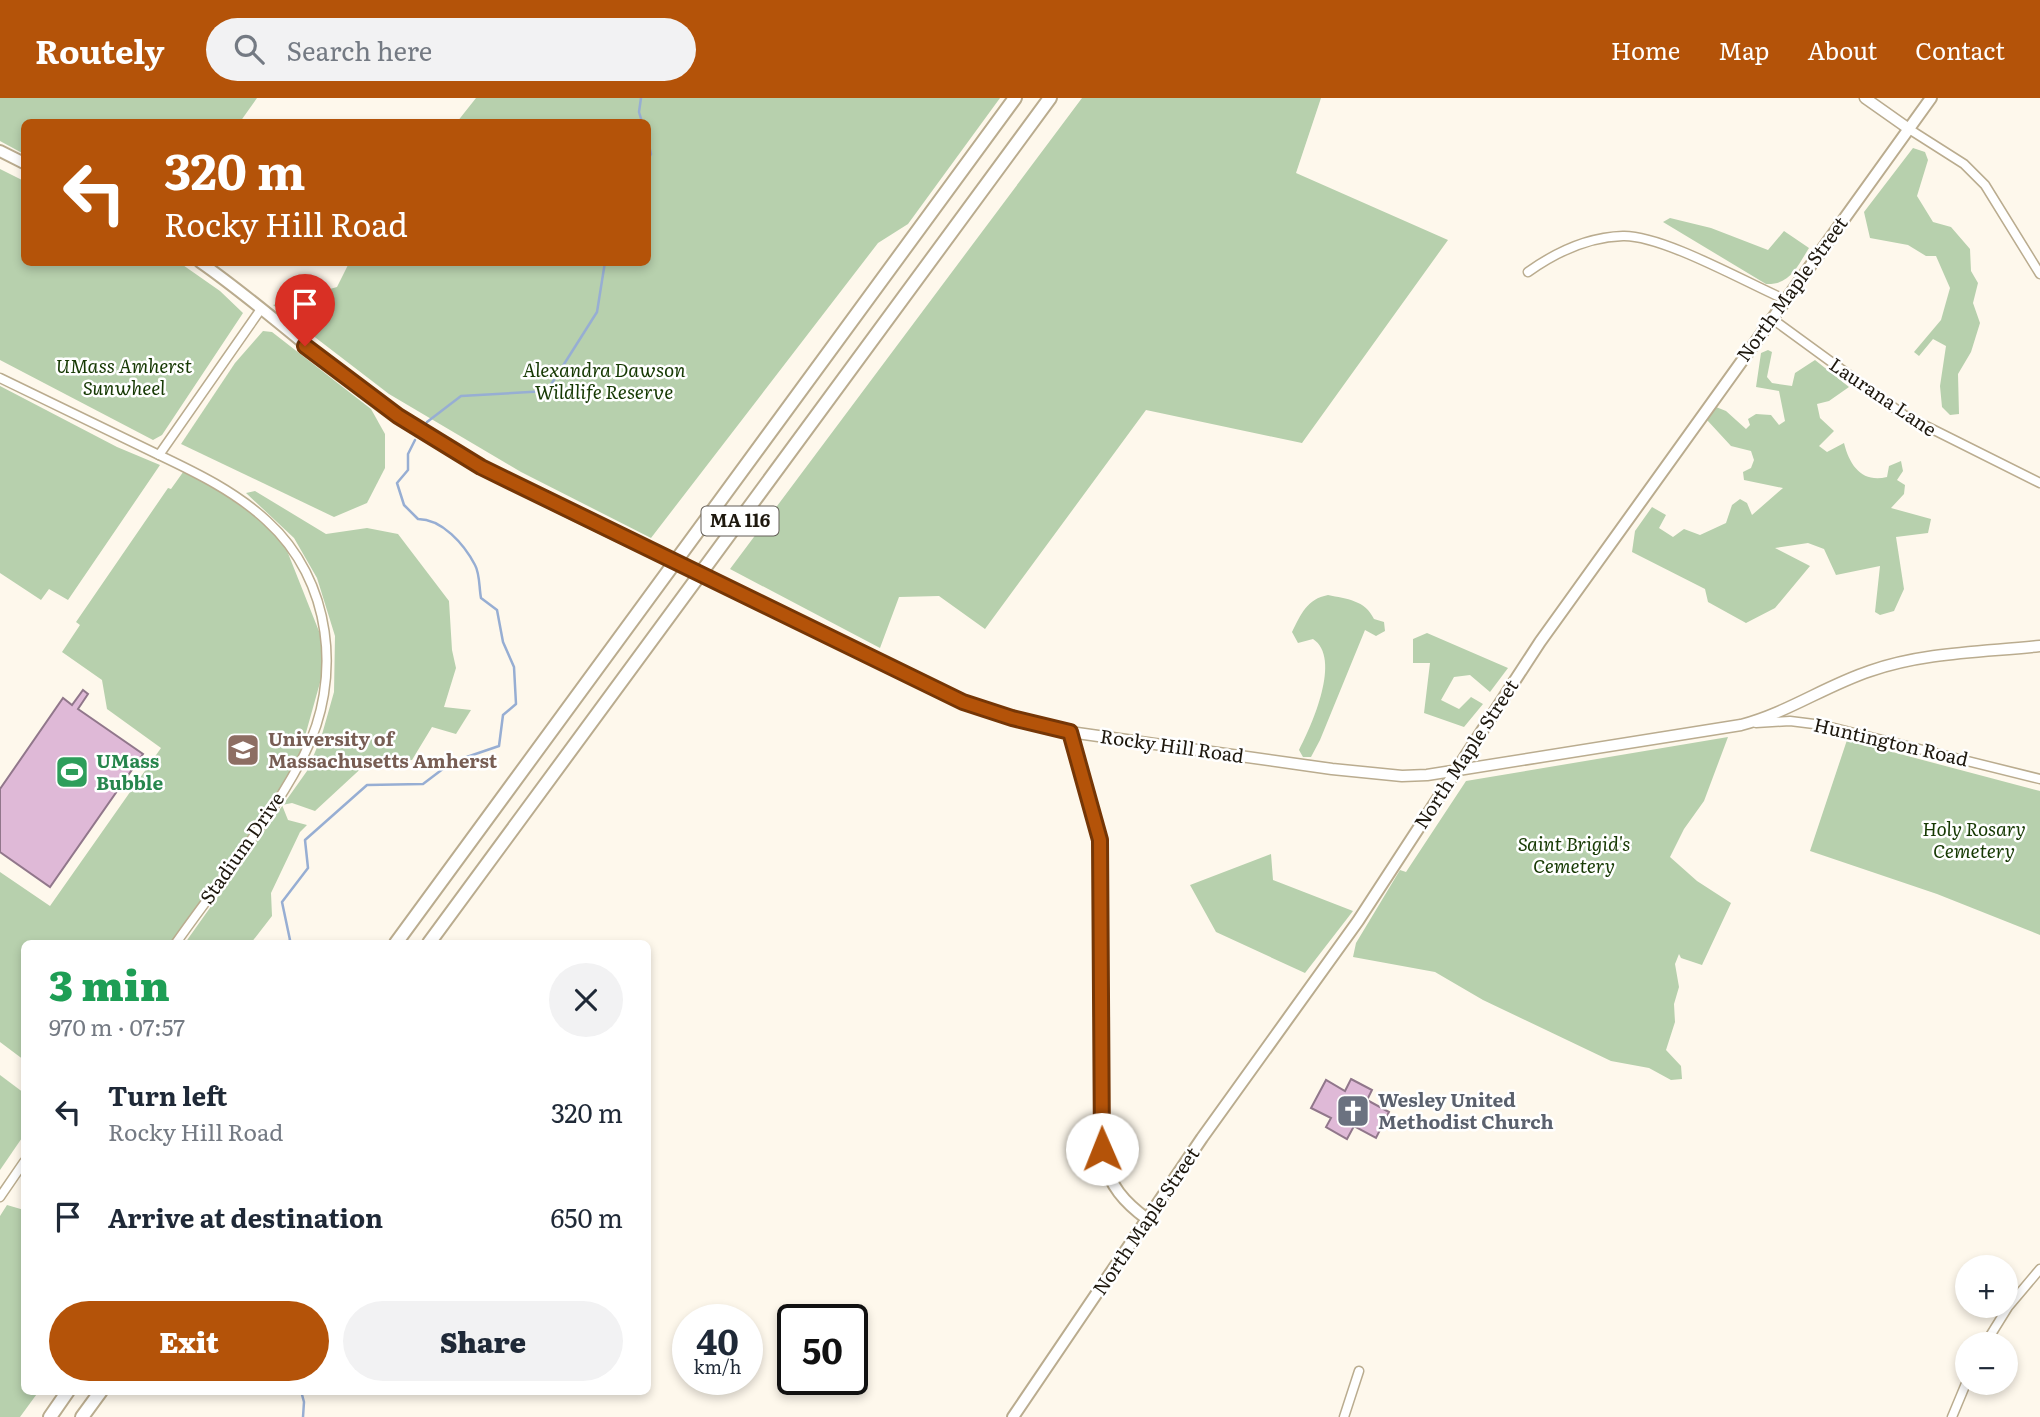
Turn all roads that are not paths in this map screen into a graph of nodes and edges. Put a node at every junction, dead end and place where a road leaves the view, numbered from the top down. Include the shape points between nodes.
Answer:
1 (1015, 98) edge
2 (1050, 98) edge
3 (1865, 98) edge
4 (1931, 98) edge
5 (1909, 129) junction
6 (0, 151) edge
7 (21, 162) edge
8 (205, 266) edge
9 (1528, 272) dead end
10 (2040, 274) edge
11 (1784, 299) junction
12 (261, 309) junction
13 (1771, 318) junction
14 (0, 378) edge
15 (159, 455) junction
16 (2040, 483) edge
17 (2040, 646) edge
18 (1741, 724) junction
19 (1070, 732) junction
20 (1453, 772) junction
21 (2040, 779) edge
22 (178, 940) edge
23 (398, 940) edge
24 (431, 940) edge
25 (21, 1166) edge
26 (0, 1197) edge
27 (1147, 1220) junction
28 (2040, 1269) edge
29 (1992, 1332) edge
30 (1359, 1371) dead end
31 (65, 1395) edge
32 (98, 1395) edge
33 (1961, 1395) edge
34 (50, 1417) edge
35 (82, 1417) edge
36 (1013, 1417) edge
37 (1345, 1417) edge
38 (1952, 1417) edge

1 - 23 main road, MA 116
2 - 24 main road, MA 116
3 - 5 street
4 - 5 main road, North Maple Street
5 - 10 street via 1964,164 1985,185
5 - 11 main road, North Maple Street
6 - 7 main road
8 - 12 main road, Rocky Hill Road
9 - 11 street via 1567,248 1625,236 1654,242
11 - 13 main road, North Maple Street
12 - 15 street
12 - 19 main road, Rocky Hill Road, bridge via 355,386 447,447 963,702
13 - 16 street, Laurana Lane via 1904,415
13 - 20 main road, North Maple Street
14 - 15 street, Stadium Drive
15 - 22 street, Stadium Drive via 239,498 280,533 317,600 328,654 324,697 305,754
17 - 18 street, Rocky Hill Road via 1889,665 1843,681 1771,716
18 - 20 street, Rocky Hill Road
18 - 21 street, Huntington Road via 1790,721 1822,725
19 - 20 street, Rocky Hill Road via 1344,771 1402,776
19 - 27 main road via 1100,840 1103,1158 1120,1196
20 - 27 main road, North Maple Street via 1358,921
25 - 26 street
27 - 36 main road, North Maple Street
28 - 29 street
30 - 37 street
31 - 34 main road
32 - 35 main road
33 - 38 street

